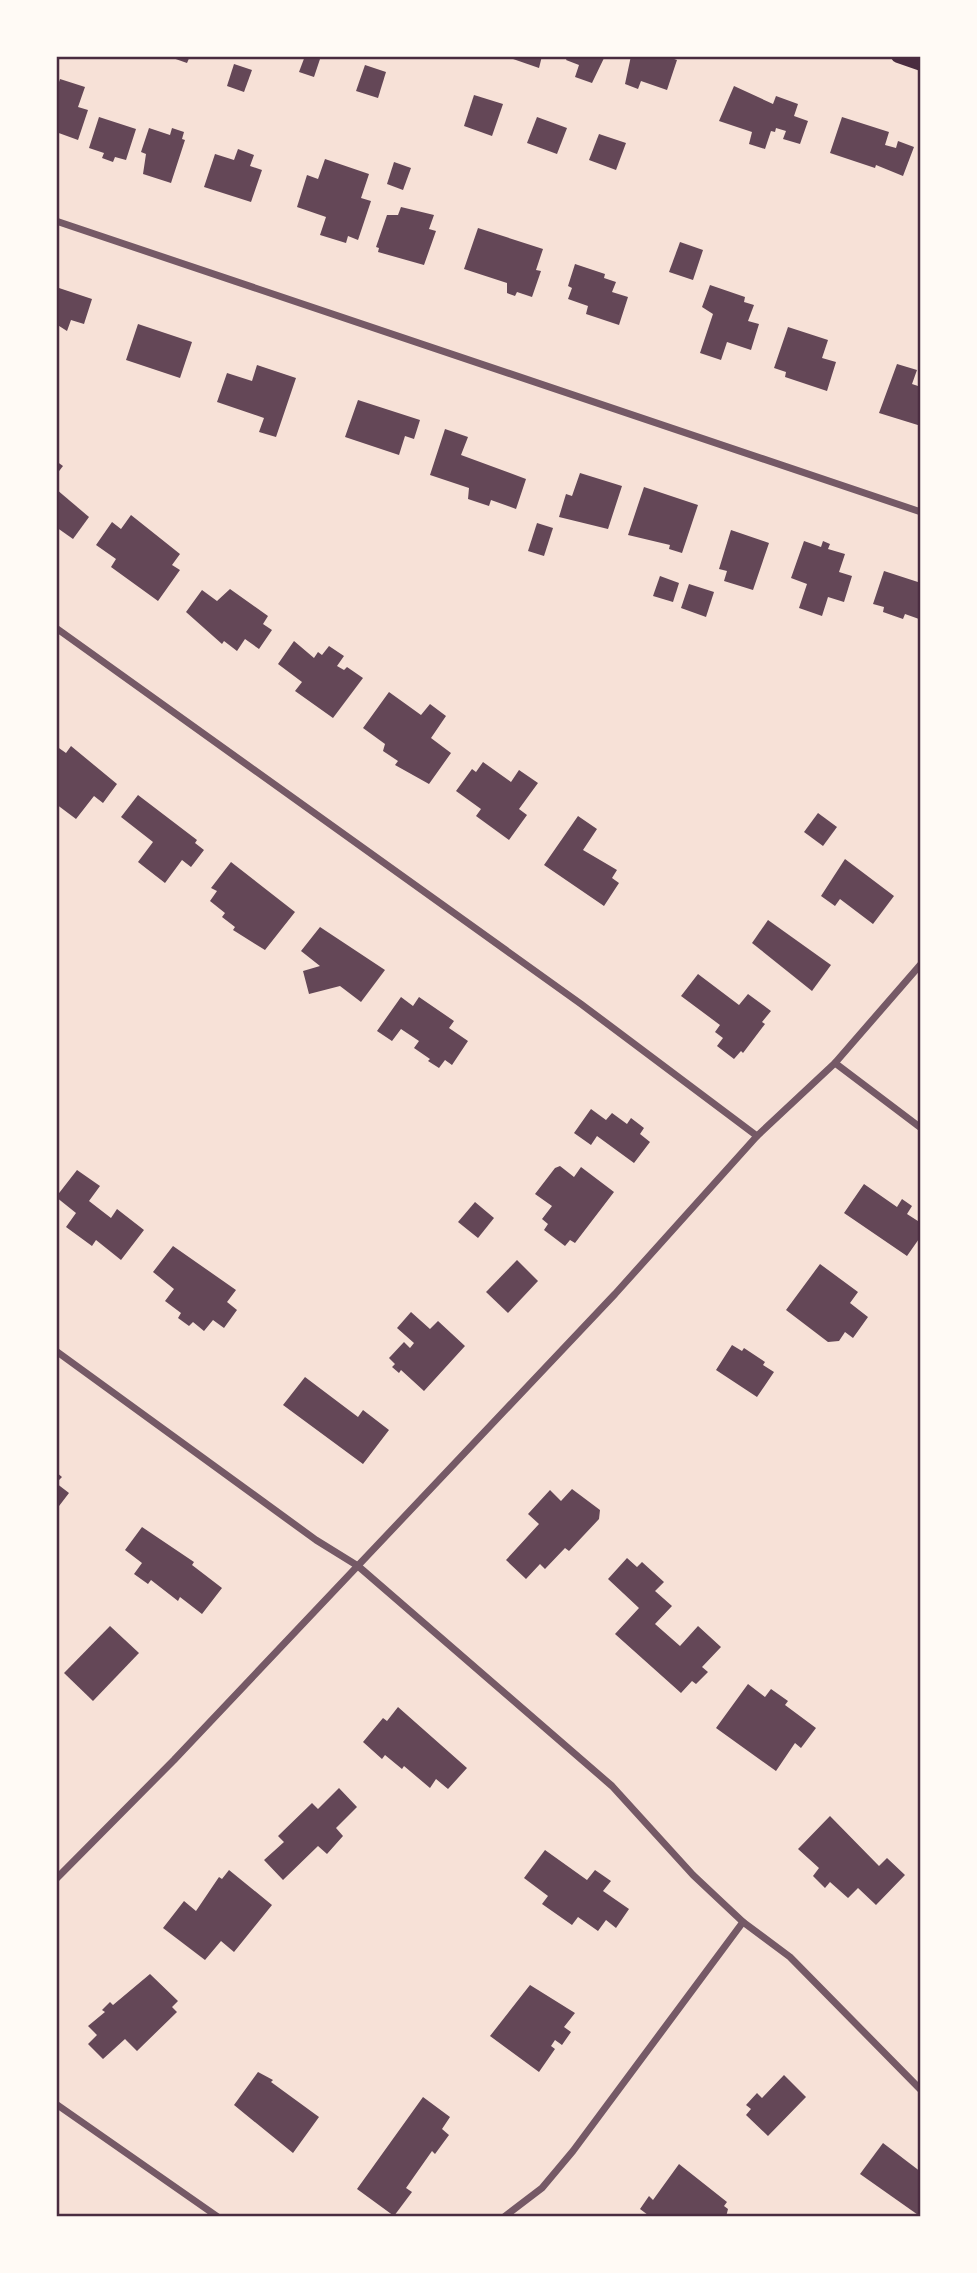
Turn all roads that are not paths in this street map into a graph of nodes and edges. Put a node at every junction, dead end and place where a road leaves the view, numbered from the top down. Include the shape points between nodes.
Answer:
1 (898, 56) edge
2 (921, 64) edge
3 (56, 221) edge
4 (921, 512) edge
5 (56, 628) edge
6 (921, 964) edge
7 (835, 1063) junction
8 (921, 1128) edge
9 (757, 1136) junction
10 (56, 1351) edge
11 (358, 1566) junction
12 (56, 1879) edge
13 (743, 1922) junction
14 (921, 2090) edge
15 (56, 2104) edge
16 (218, 2217) edge
17 (504, 2217) edge

1 - 2 main road
3 - 4 street
5 - 9 street via 581,1004
6 - 7 street
7 - 8 street
7 - 9 street
9 - 11 street
10 - 11 street
11 - 12 street
11 - 13 street via 612,1786
13 - 14 street via 790,1957
13 - 17 street via 573,2151 542,2188
15 - 16 street

